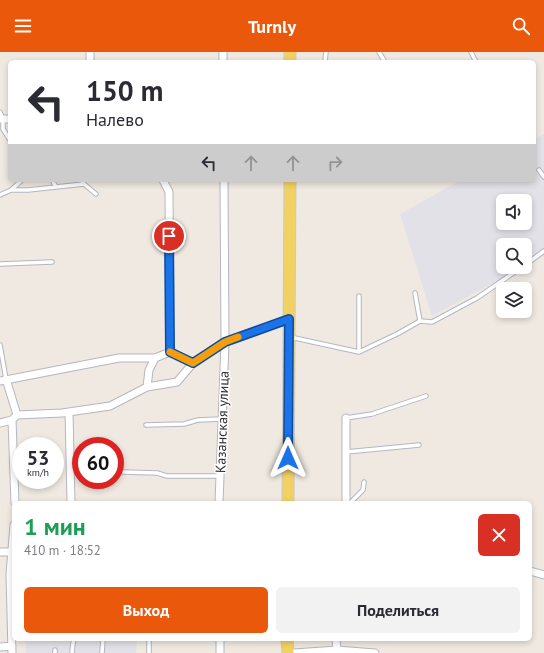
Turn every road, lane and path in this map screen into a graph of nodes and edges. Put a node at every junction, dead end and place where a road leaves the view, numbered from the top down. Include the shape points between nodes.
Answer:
1 (3, 117) edge
2 (8, 137) edge
3 (539, 170) dead end
4 (544, 178) edge
5 (20, 182) edge
6 (53, 182) edge
7 (82, 182) edge
8 (164, 182) edge
9 (224, 182) edge
10 (290, 182) edge
11 (56, 187) junction
12 (11, 190) junction
13 (96, 194) dead end
14 (0, 195) edge
15 (544, 251) edge
16 (532, 260) edge
17 (52, 262) dead end
18 (0, 264) edge
19 (512, 274) edge
20 (415, 293) dead end
21 (359, 296) dead end
22 (289, 319) junction
23 (420, 321) junction
24 (289, 337) junction
25 (225, 342) junction
26 (0, 346) edge
27 (170, 352) junction
28 (359, 352) junction
29 (156, 358) junction
30 (193, 363) junction
31 (3, 380) edge
32 (148, 387) junction
33 (426, 396) dead end
34 (69, 412) junction
35 (14, 418) junction
36 (346, 418) joint
37 (222, 419) junction
38 (0, 423) edge
39 (146, 425) dead end
40 (419, 446) dead end
41 (346, 452) junction
42 (124, 472) edge
43 (219, 476) junction
44 (364, 482) dead end
45 (15, 501) edge
46 (71, 501) edge
47 (219, 501) edge
48 (288, 501) edge
49 (346, 501) edge
50 (352, 501) edge
51 (0, 552) edge
52 (12, 552) joint
53 (532, 572) edge
54 (544, 575) edge
55 (73, 641) edge
56 (103, 641) edge
57 (149, 641) edge
58 (220, 641) edge
59 (287, 641) edge
60 (336, 641) edge
61 (0, 647) edge
62 (12, 650) edge
63 (337, 651) edge
64 (72, 653) edge
65 (102, 653) edge
66 (149, 653) edge
67 (220, 653) edge
68 (288, 653) edge
69 (294, 653) edge
70 (376, 653) edge

1 - 2 lane via 3,129
3 - 4 lane
5 - 12 lane
6 - 11 lane
7 - 11 lane
7 - 13 lane
8 - 27 street via 169,192
9 - 25 street, Казанская улица
10 - 22 main road
11 - 12 lane
12 - 14 lane
15 - 16 lane
17 - 18 lane
19 - 23 lane via 477,298 432,322
20 - 23 lane
21 - 28 lane
22 - 24 main road
22 - 25 street
23 - 28 lane
24 - 28 lane
24 - 48 main road
25 - 30 street
25 - 37 street, Казанская улица
26 - 31 lane
27 - 29 street
27 - 30 street
29 - 31 street via 119,358
29 - 32 street via 149,370
30 - 32 street via 177,382
31 - 35 street
32 - 34 street via 110,406
33 - 36 lane via 372,414
34 - 35 street
34 - 46 street
35 - 38 street
35 - 45 street
36 - 41 street
37 - 39 lane
37 - 43 street, Казанская улица
40 - 41 lane
41 - 49 street
42 - 43 lane via 157,473 167,476
43 - 47 street, Казанская улица
44 - 50 lane via 362,490
51 - 52 street
52 - 62 street
53 - 54 street
55 - 64 lane
56 - 65 lane
57 - 66 lane
58 - 67 street
59 - 68 main road
60 - 63 street
61 - 62 street
63 - 69 street
63 - 70 street

